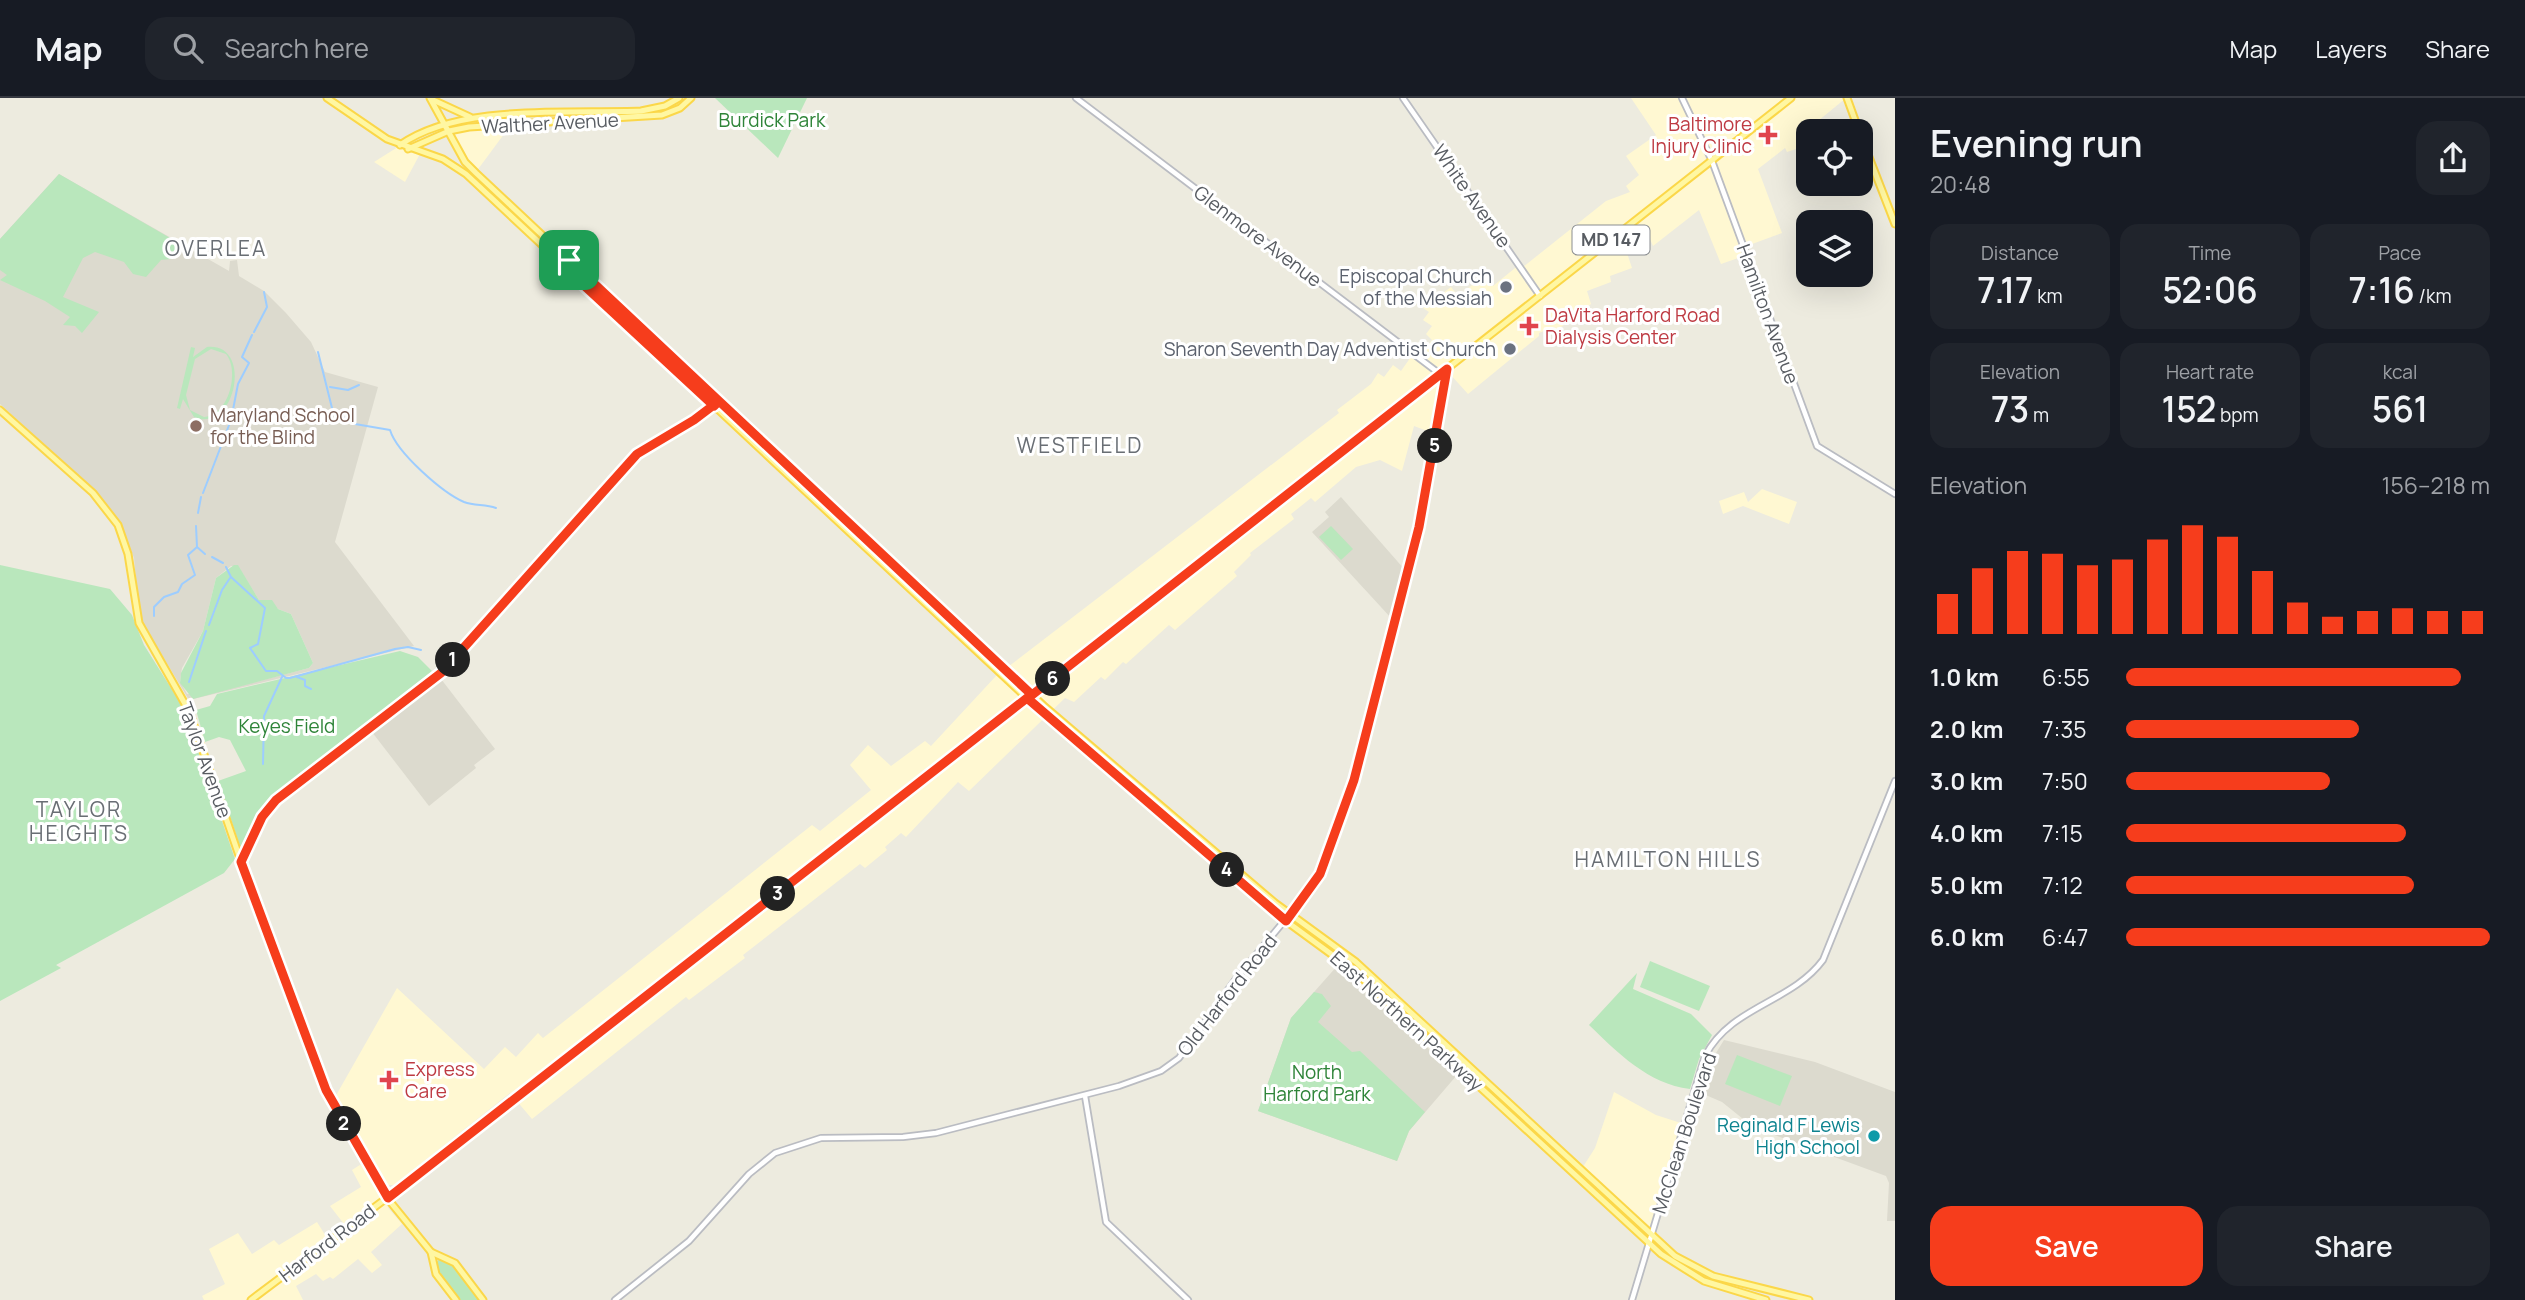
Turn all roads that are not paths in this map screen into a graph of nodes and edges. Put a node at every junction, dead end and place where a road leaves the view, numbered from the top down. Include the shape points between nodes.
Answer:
1 (327, 98) edge
2 (679, 98) edge
3 (691, 98) edge
4 (1076, 98) edge
5 (1403, 98) edge
6 (1682, 98) edge
7 (1791, 98) edge
8 (1847, 98) edge
9 (432, 99) edge
10 (470, 117) junction
11 (1855, 119) edge
12 (444, 123) junction
13 (449, 131) junction
14 (400, 145) junction
15 (408, 149) junction
16 (1712, 161) junction
17 (1873, 167) edge
18 (1895, 224) edge
19 (569, 260) junction
20 (563, 266) junction
21 (1540, 296) junction
22 (1447, 369) junction
23 (1440, 374) junction
24 (717, 404) junction
25 (0, 410) edge
26 (1895, 494) edge
27 (1029, 697) junction
28 (1895, 781) edge
29 (241, 862) junction
30 (1288, 918) junction
31 (1085, 1096) junction
32 (388, 1198) junction
33 (1652, 1234) junction
34 (1649, 1243) junction
35 (430, 1252) junction
36 (251, 1300) edge
37 (456, 1300) edge
38 (483, 1300) edge
39 (615, 1300) edge
40 (1188, 1300) edge
41 (1632, 1300) edge
42 (1766, 1300) edge
43 (1809, 1300) edge

1 - 14 main road, East Northern Parkway
2 - 10 main road, Walther Avenue via 641,110
3 - 13 main road, Walther Avenue via 674,111 652,117 483,125
4 - 23 street, Glenmore Avenue
5 - 21 street, White Avenue
6 - 16 street, Hamilton Avenue
7 - 16 main road, Harford Road / MD 147
8 - 11 main road
9 - 10 main road
9 - 12 main road, East Northern Parkway
10 - 12 main road, Walther Avenue
12 - 13 main road, East Northern Parkway
12 - 14 main road, Walther Avenue
13 - 15 main road, Walther Avenue
13 - 19 main road, East Northern Parkway via 465,162
14 - 15 main road, East Northern Parkway
15 - 20 main road, East Northern Parkway via 443,159 466,174
16 - 21 main road, Harford Road / MD 147
16 - 26 street, Hamilton Avenue via 1816,446
17 - 18 main road
19 - 20 main road
19 - 24 main road, East Northern Parkway
20 - 24 main road, East Northern Parkway
21 - 22 main road, Harford Road / MD 147
22 - 23 main road, Harford Road / MD 147
22 - 30 street, Old Harford Road via 1419,527 1354,780 1320,874
23 - 27 main road, Harford Road / MD 147
24 - 27 main road, East Northern Parkway
24 - 29 street via 637,454 441,673 276,800 262,817
25 - 29 main road, Taylor Avenue via 93,493 118,526 128,554 139,623 187,706
27 - 30 main road, East Northern Parkway
27 - 32 main road, Harford Road / MD 147
28 - 33 street, McClean Boulevard via 1823,960 1802,982 1731,1023 1711,1045
29 - 32 main road, Taylor Avenue via 326,1090
30 - 31 street, Old Harford Road via 1176,1061 1151,1076
30 - 33 main road, East Northern Parkway via 1356,962
30 - 34 main road, East Northern Parkway via 1362,978
31 - 39 street, Old Harford Road via 929,1134 821,1138 775,1153 748,1174 689,1241
31 - 40 street via 1106,1222
32 - 35 main road, Taylor Avenue
32 - 36 main road, Harford Road / MD 147
33 - 34 street, McClean Boulevard
33 - 43 main road, East Northern Parkway via 1675,1255 1713,1276
34 - 41 street, McClean Boulevard
34 - 42 main road, East Northern Parkway via 1696,1278
35 - 37 main road, Taylor Avenue via 436,1274
35 - 38 main road, Taylor Avenue via 455,1263

